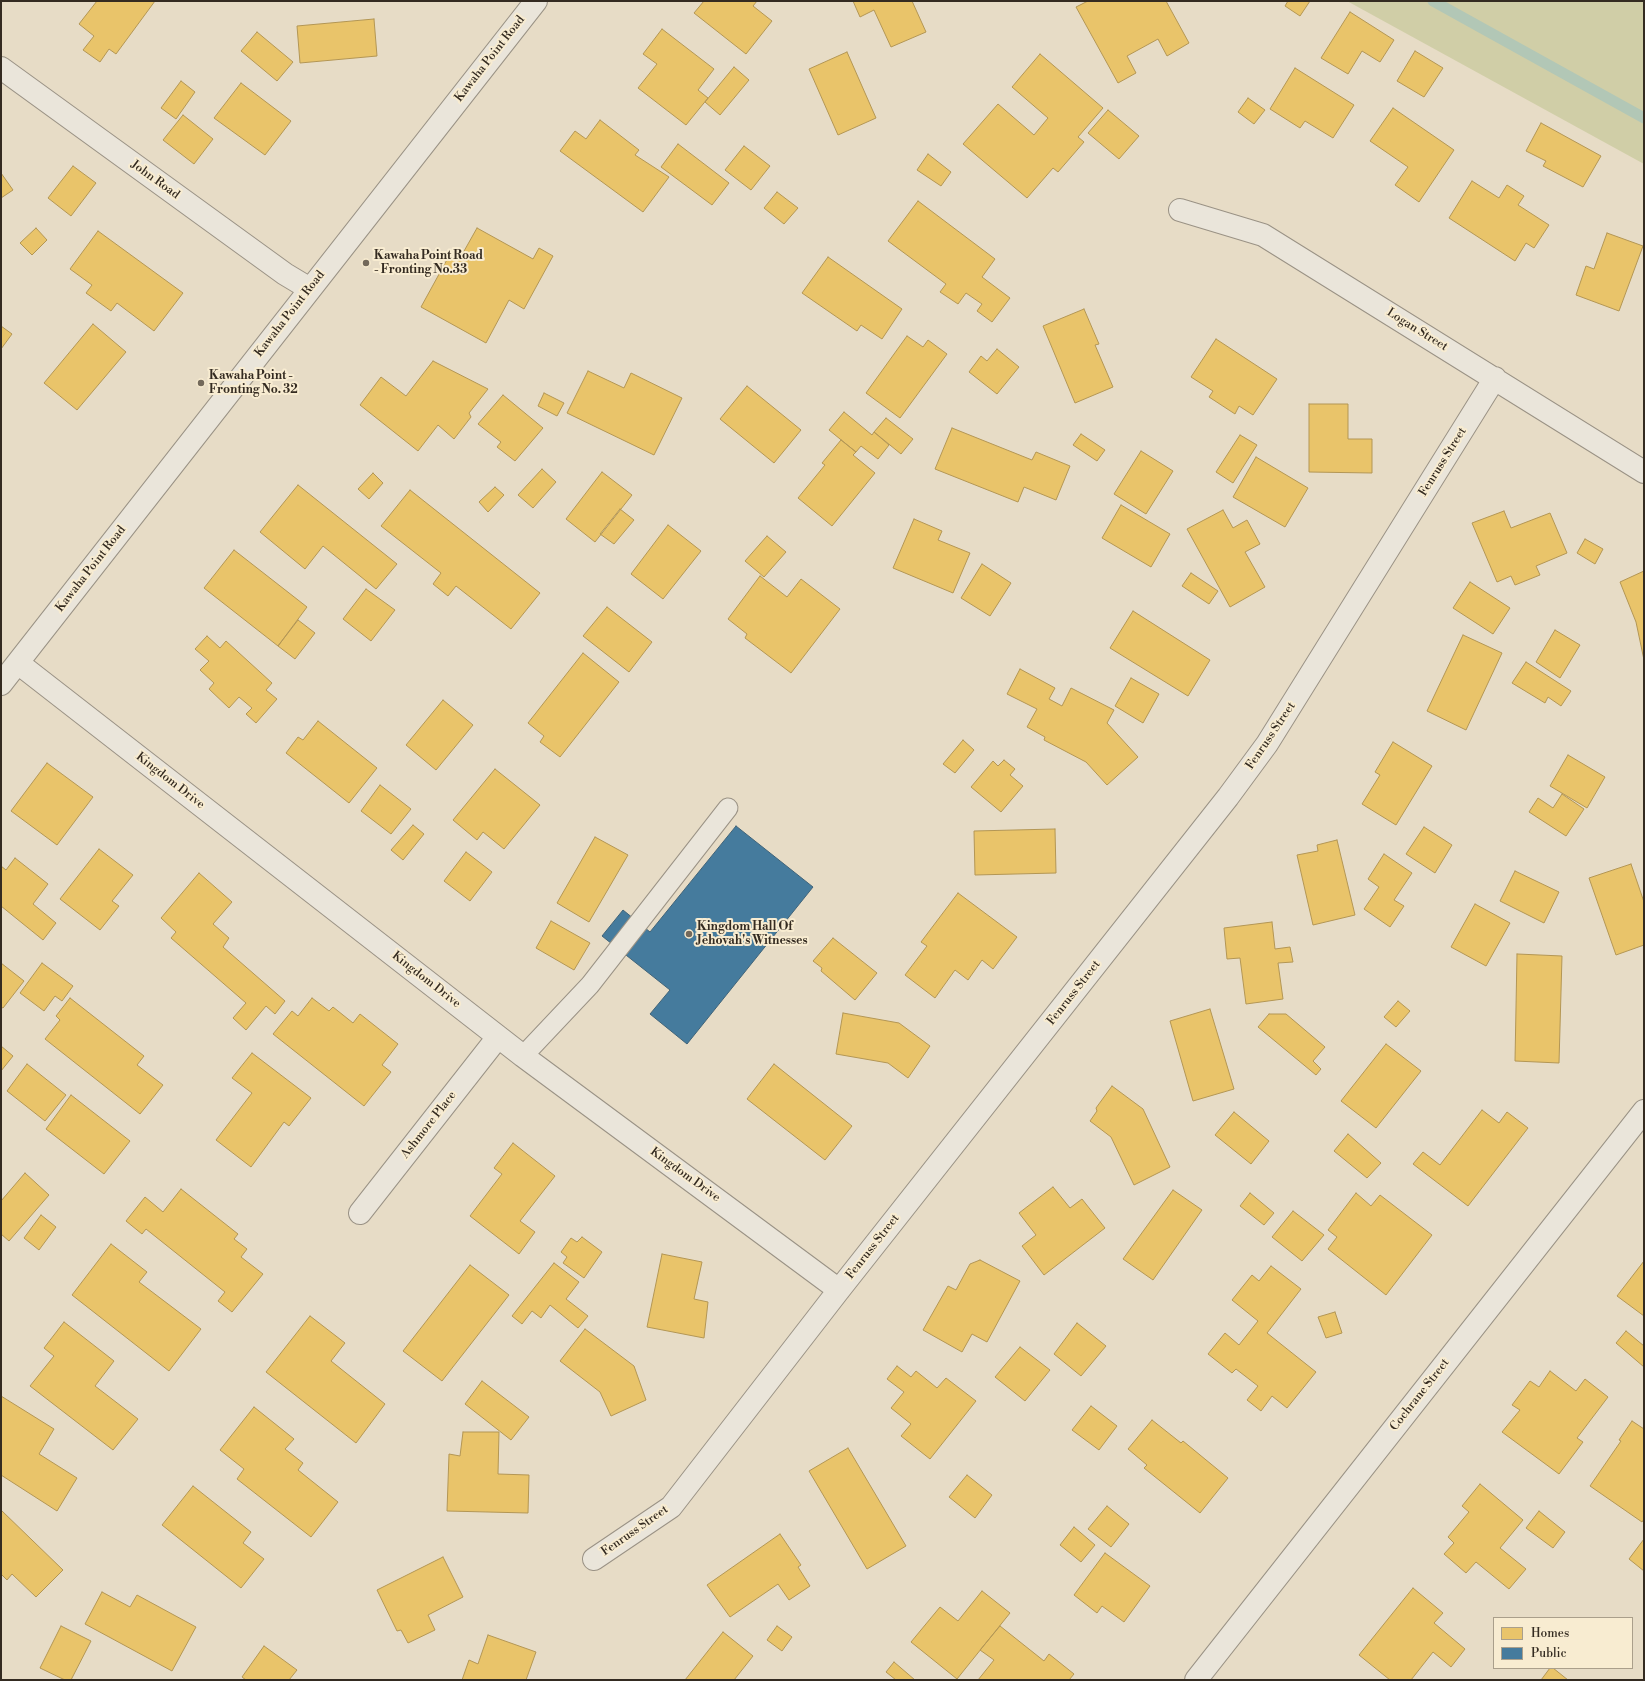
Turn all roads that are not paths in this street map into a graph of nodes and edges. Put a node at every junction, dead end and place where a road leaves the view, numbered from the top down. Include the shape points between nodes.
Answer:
1 (536, 1) edge
2 (1, 68) edge
3 (1180, 210) dead end
4 (310, 289) junction
5 (1495, 378) junction
6 (1644, 472) edge
7 (18, 662) junction
8 (1, 684) edge
9 (728, 808) dead end
10 (498, 1037) junction
11 (523, 1056) junction
12 (1644, 1111) edge
13 (360, 1213) dead end
14 (839, 1290) junction
15 (594, 1559) dead end
16 (1196, 1680) edge

1 - 4 street, Kawaha Point Road
2 - 4 street, John Road
3 - 5 street, Logan Street via 1263,235
4 - 7 street, Kawaha Point Road
5 - 6 street, Logan Street
5 - 14 street, Fenruss Street via 1267,744 1228,797
7 - 8 street, Kawaha Point Road
7 - 10 street, Kingdom Drive
9 - 11 lane via 590,985
10 - 11 street, Kingdom Drive
10 - 13 street, Ashmore Place
11 - 14 street, Kingdom Drive
12 - 16 street, Cochrane Street
14 - 15 street, Fenruss Street via 671,1507

